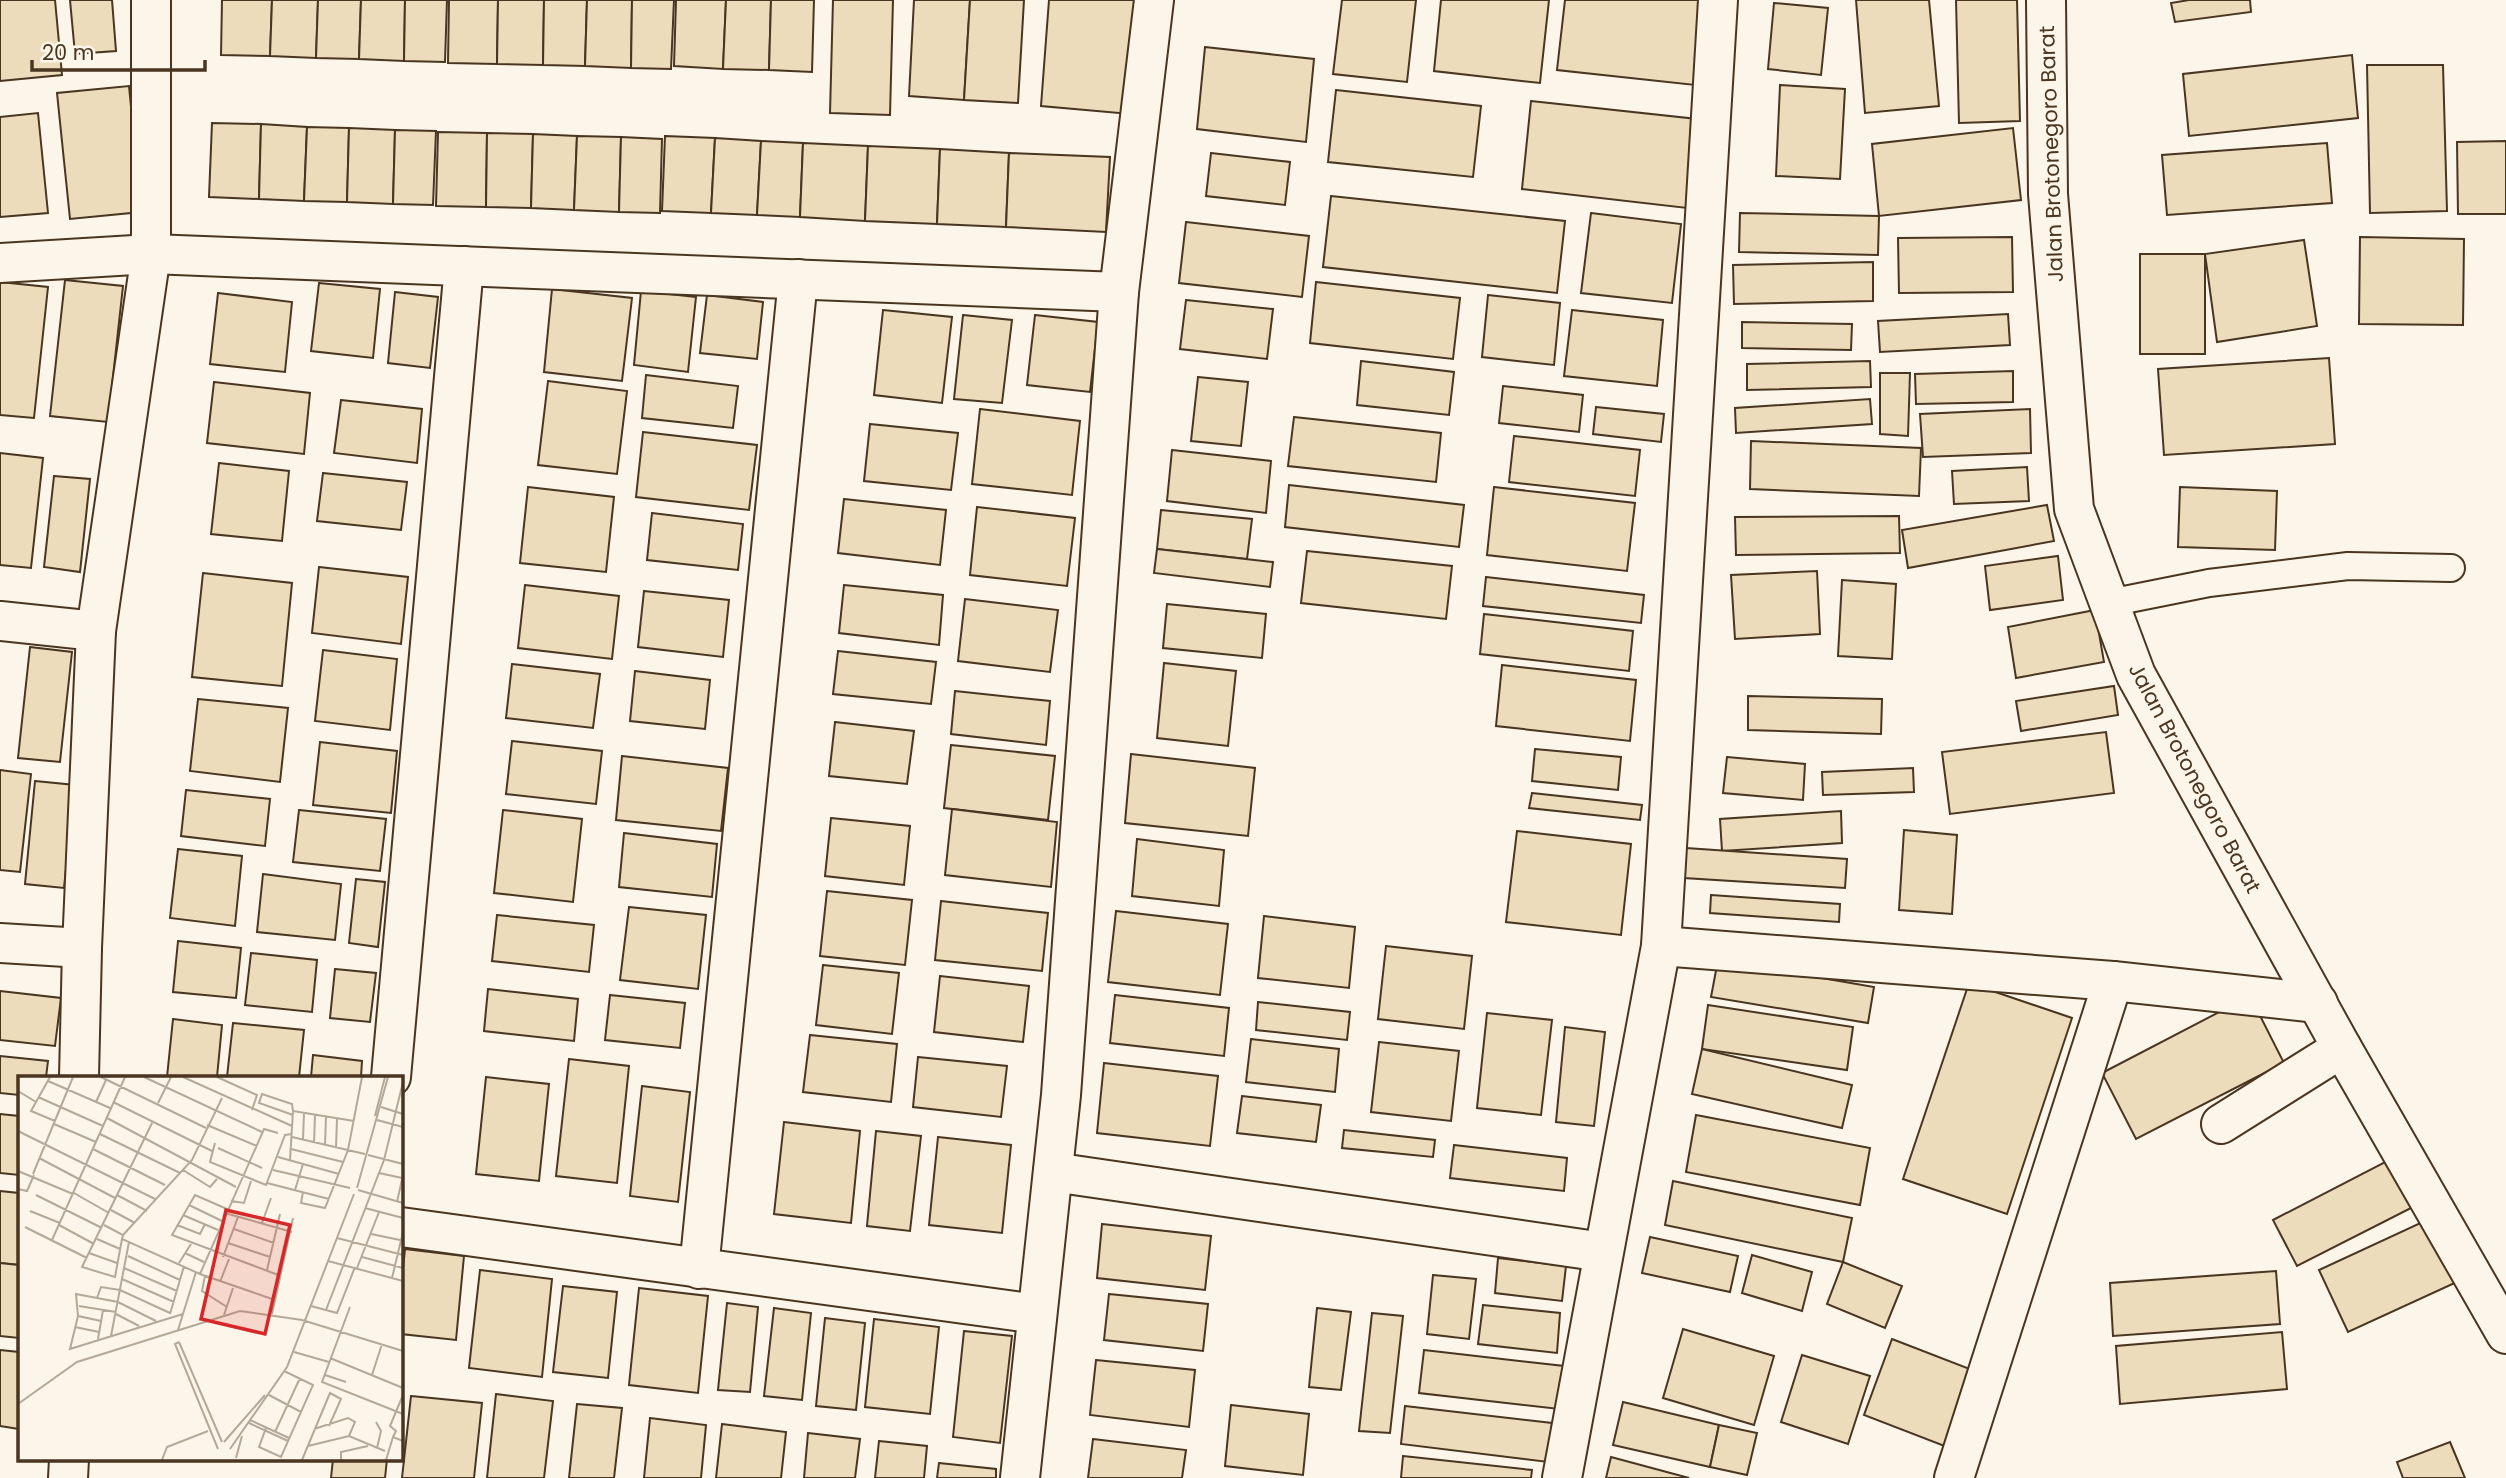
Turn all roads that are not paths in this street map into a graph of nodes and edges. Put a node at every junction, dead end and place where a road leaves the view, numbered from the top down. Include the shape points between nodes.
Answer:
1 (151, 0) edge
2 (1154, 0) edge
3 (1718, 0) edge
4 (2046, 0) edge
5 (152, 254) junction
6 (0, 263) edge
7 (464, 266) junction
8 (799, 279) junction
9 (1119, 292) junction
10 (2451, 568) dead end
11 (2109, 603) junction
12 (0, 621) edge
13 (96, 631) junction
14 (0, 943) edge
15 (1661, 946) junction
16 (82, 948) junction
17 (2113, 981) junction
18 (2318, 1003) junction
19 (2342, 1048) junction
20 (79, 1076) edge
21 (391, 1076) edge
22 (2221, 1124) dead end
23 (1053, 1172) junction
24 (402, 1227) edge
25 (1603, 1252) junction
26 (699, 1269) junction
27 (1037, 1314) junction
28 (2506, 1334) edge
29 (69, 1460) edge
30 (68, 1478) edge
31 (1020, 1478) edge
32 (1562, 1478) edge
33 (1954, 1478) edge

1 - 5 street
2 - 9 street
3 - 15 street
4 - 11 street, Jalan Brotonegoro Barat via 2048,194 2074,509
5 - 6 street
5 - 7 street
5 - 13 street
7 - 8 street
7 - 21 street
8 - 9 street
8 - 26 street
9 - 23 street
10 - 11 lane via 2348,566 2209,583
11 - 18 street, Jalan Brotonegoro Barat via 2136,675
12 - 13 street
13 - 16 street
14 - 16 street
15 - 17 street
15 - 25 street
16 - 20 street
17 - 18 street
17 - 33 street
18 - 19 street, Jalan Brotonegoro Barat
19 - 22 street
19 - 28 street, Jalan Brotonegoro Barat
23 - 25 street
23 - 27 street
24 - 26 street
25 - 32 street
26 - 27 street
27 - 31 street
29 - 30 street

